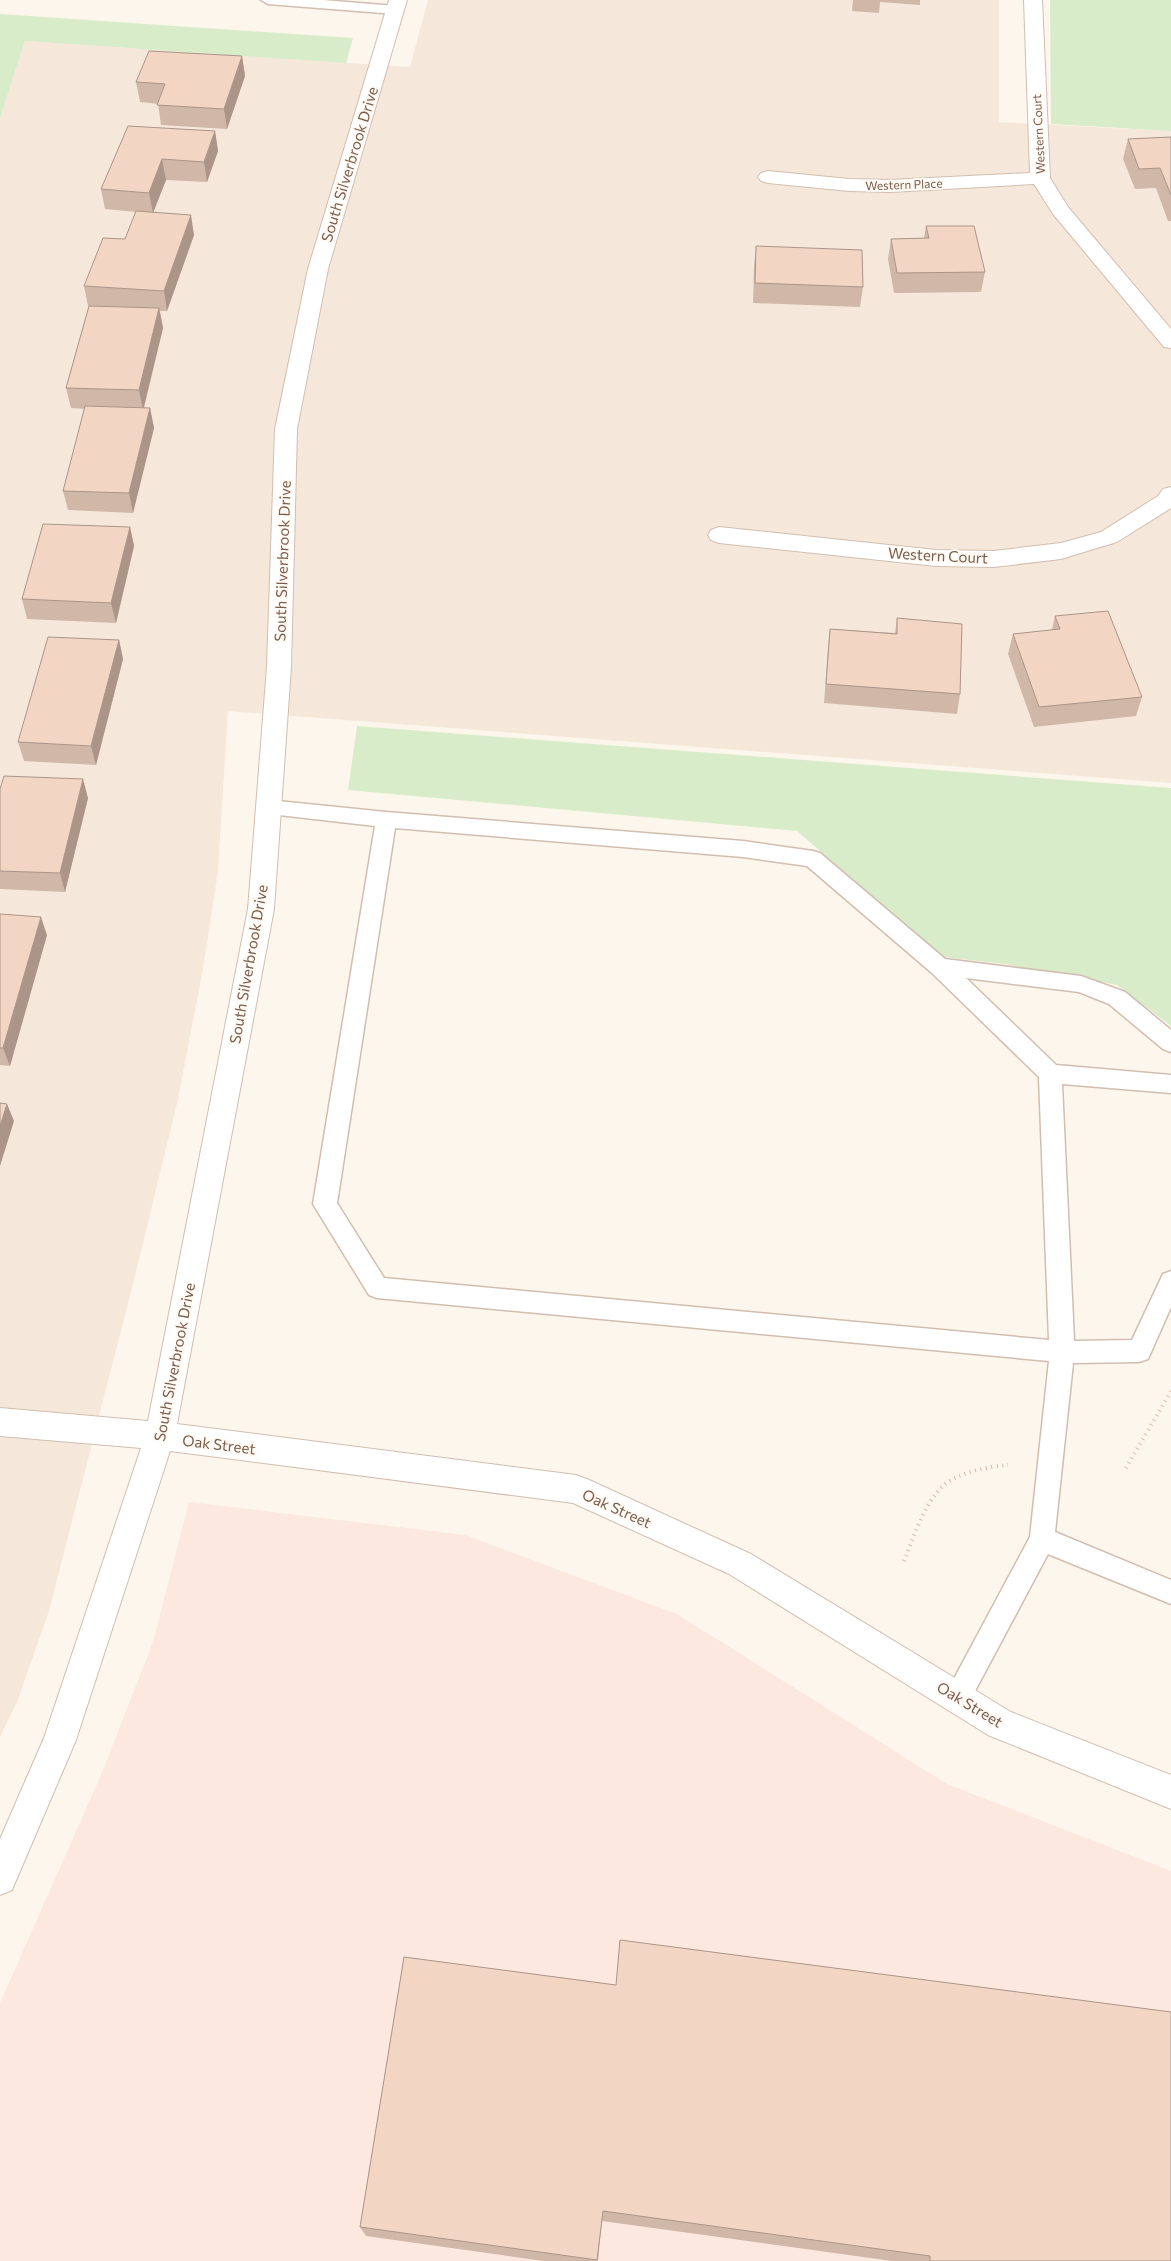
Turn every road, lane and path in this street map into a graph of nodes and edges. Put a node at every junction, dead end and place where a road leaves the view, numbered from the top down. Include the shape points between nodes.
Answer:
1 (268, 0) edge
2 (1033, 0) edge
3 (396, 5) edge
4 (768, 178) dead end
5 (1040, 178) junction
6 (1171, 342) edge
7 (1171, 494) edge
8 (719, 535) dead end
9 (268, 808) junction
10 (386, 820) junction
11 (940, 967) junction
12 (1171, 1043) edge
13 (1050, 1074) junction
14 (1171, 1084) edge
15 (1171, 1281) edge
16 (1171, 1318) edge
17 (1139, 1350) junction
18 (1062, 1352) junction
19 (1171, 1391) edge
20 (0, 1422) edge
21 (160, 1436) junction
22 (1050, 1460) junction
23 (1126, 1468) dead end
24 (1042, 1539) junction
25 (904, 1561) dead end
26 (1171, 1592) edge
27 (958, 1697) junction
28 (1171, 1792) edge
29 (0, 1878) edge

1 - 3 lane
2 - 5 street, Western Court
3 - 9 street, South Silverbrook Drive via 318,269 286,430 278,667
4 - 5 street, Western Place via 890,186
5 - 6 street, Western Court via 1060,210
7 - 8 street, Western Court via 1166,501 1109,537 1061,551 994,559 936,558
9 - 10 lane
9 - 21 street, South Silverbrook Drive via 261,909
10 - 11 lane via 743,849 813,859
10 - 18 lane via 325,1204 377,1288
11 - 12 lane via 1081,984 1118,998
11 - 13 lane
13 - 14 lane
13 - 18 lane
15 - 17 lane
16 - 17 lane
17 - 18 lane
18 - 22 lane
19 - 23 path
20 - 21 street, Oak Street
21 - 27 street, Oak Street via 576,1489 740,1564
21 - 29 street, South Silverbrook Drive via 60,1740
22 - 24 lane
22 - 25 path via 988,1467 944,1485 919,1524
24 - 26 lane
24 - 27 lane
27 - 28 street, Oak Street via 1000,1724

